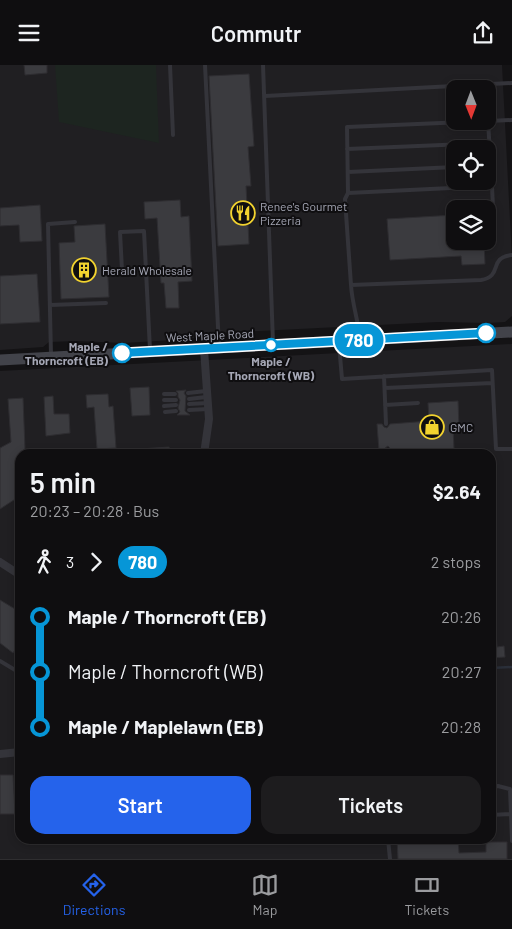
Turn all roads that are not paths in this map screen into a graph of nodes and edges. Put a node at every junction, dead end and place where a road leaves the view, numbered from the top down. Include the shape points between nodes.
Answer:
1 (170, 65) edge
2 (205, 65) edge
3 (263, 65) edge
4 (512, 83) edge
5 (265, 96) junction
6 (512, 120) edge
7 (496, 121) edge
8 (446, 123) edge
9 (173, 135) dead end
10 (446, 145) edge
11 (347, 149) junction
12 (446, 167) edge
13 (348, 172) junction
14 (446, 188) edge
15 (348, 193) junction
16 (75, 222) dead end
17 (512, 255) edge
18 (122, 270) dead end
19 (351, 285) junction
20 (106, 303) dead end
21 (50, 305) junction
22 (512, 332) edge
23 (360, 340) junction
24 (339, 341) junction
25 (273, 345) junction
26 (219, 348) junction
27 (204, 349) junction
28 (150, 352) junction
29 (51, 358) junction
30 (0, 360) edge
31 (384, 376) junction
32 (492, 383) junction
33 (385, 388) junction
34 (188, 393) dead end
35 (175, 394) dead end
36 (164, 395) dead end
37 (176, 399) dead end
38 (189, 399) dead end
39 (164, 400) dead end
40 (207, 400) junction
41 (418, 403) dead end
42 (176, 405) dead end
43 (189, 405) dead end
44 (386, 405) junction
45 (164, 406) dead end
46 (189, 410) dead end
47 (176, 411) dead end
48 (165, 412) dead end
49 (386, 424) dead end
50 (205, 449) edge
51 (512, 449) edge
52 (0, 562) edge
53 (15, 572) edge
54 (0, 661) edge
55 (15, 670) edge
56 (15, 752) edge
57 (0, 754) edge
58 (496, 786) edge
59 (512, 814) edge
60 (496, 815) edge
61 (512, 841) edge
62 (388, 844) edge
63 (390, 859) edge

1 - 9 lane
2 - 26 lane
3 - 5 lane
4 - 5 lane
5 - 25 lane
6 - 7 lane
8 - 11 lane via 347,127
10 - 11 lane
11 - 13 lane
12 - 13 lane
13 - 15 lane
14 - 15 lane
15 - 19 lane via 345,199
16 - 21 lane via 48,225
17 - 19 lane via 502,256 494,274 488,279
18 - 28 lane via 120,232 144,231
19 - 23 lane
20 - 21 lane
21 - 29 lane
22 - 23 main road, West Maple Road
23 - 24 main road, West Maple Road
24 - 25 main road, West Maple Road
24 - 31 lane via 342,379
25 - 26 main road, West Maple Road
26 - 27 main road, West Maple Road
27 - 28 main road, West Maple Road
27 - 40 street
28 - 29 main road, West Maple Road
29 - 30 main road, West Maple Road
31 - 32 lane via 492,370
31 - 33 lane
32 - 33 lane
32 - 51 lane via 496,449
33 - 44 lane
34 - 40 lane
35 - 36 lane
37 - 39 lane
38 - 40 lane
40 - 43 lane
40 - 46 lane
40 - 50 street
41 - 44 lane
42 - 45 lane
44 - 49 lane
47 - 48 lane
52 - 53 street
54 - 55 lane
56 - 57 street
58 - 59 lane via 510,789
59 - 60 lane
59 - 61 lane
62 - 63 lane

